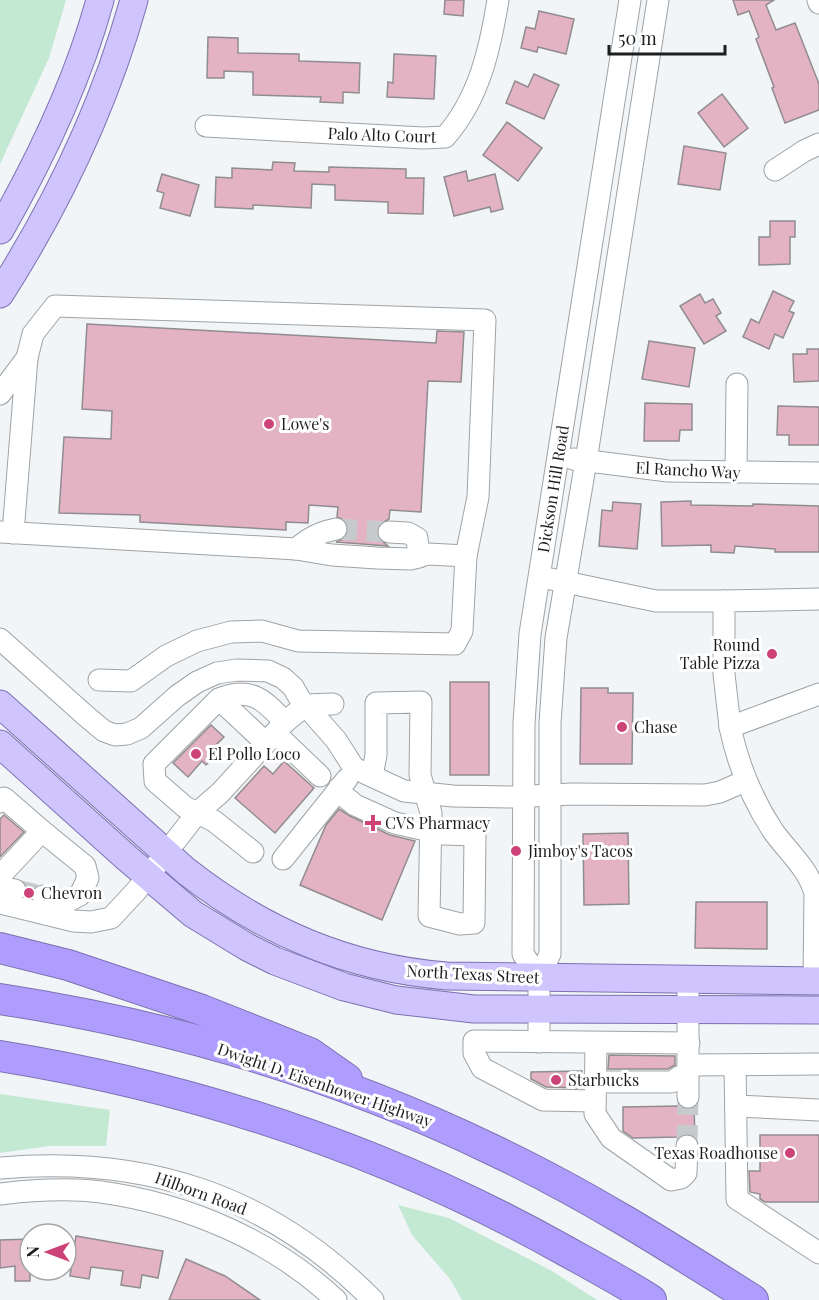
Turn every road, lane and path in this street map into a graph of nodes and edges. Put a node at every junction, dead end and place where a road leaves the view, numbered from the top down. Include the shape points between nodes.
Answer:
1 (99, 0) edge
2 (134, 0) edge
3 (498, 0) edge
4 (630, 0) edge
5 (658, 0) edge
6 (206, 126) dead end
7 (819, 144) edge
8 (775, 170) dead end
9 (0, 230) edge
10 (0, 294) edge
11 (27, 358) junction
12 (737, 384) dead end
13 (0, 394) edge
14 (558, 457) junction
15 (586, 461) junction
16 (736, 472) junction
17 (819, 473) edge
18 (336, 529) tunnel mouth
19 (389, 532) tunnel mouth
20 (7, 533) edge
21 (297, 549) junction
22 (466, 556) junction
23 (419, 557) junction
24 (538, 577) junction
25 (564, 582) junction
26 (819, 599) edge
27 (724, 601) junction
28 (0, 639) edge
29 (99, 680) dead end
30 (819, 694) edge
31 (219, 699) junction
32 (0, 704) edge
33 (333, 704) dead end
34 (306, 705) junction
35 (730, 727) junction
36 (276, 733) junction
37 (0, 744) edge
38 (363, 772) junction
39 (320, 776) dead end
40 (745, 781) junction
41 (339, 788) junction
42 (425, 793) junction
43 (550, 795) junction
44 (524, 796) junction
45 (0, 802) edge
46 (198, 812) junction
47 (42, 831) junction
48 (253, 852) dead end
49 (166, 853) junction
50 (283, 859) dead end
51 (148, 876) junction
52 (4, 889) edge
53 (44, 896) tunnel mouth
54 (0, 948) edge
55 (539, 978) junction
56 (688, 980) junction
57 (817, 981) edge
58 (0, 999) edge
59 (539, 1009) junction
60 (689, 1010) junction
61 (819, 1010) edge
62 (539, 1042) junction
63 (596, 1043) junction
64 (689, 1043) junction
65 (0, 1056) edge
66 (819, 1064) edge
67 (735, 1065) junction
68 (688, 1069) junction
69 (595, 1091) junction
70 (688, 1097) tunnel mouth
71 (373, 1099) junction
72 (736, 1106) junction
73 (819, 1110) edge
74 (687, 1146) tunnel mouth
75 (0, 1168) edge
76 (0, 1194) edge
77 (819, 1253) edge
78 (336, 1300) edge
79 (373, 1300) edge
80 (651, 1300) edge
81 (753, 1300) edge

1 - 9 main road via 64,102
2 - 10 main road via 77,153
3 - 6 street, Palo Alto Court via 489,51 476,89 459,121 445,137
4 - 14 street, Dickson Hill Road
5 - 15 street, Dickson Hill Road
7 - 8 street
11 - 13 street
11 - 20 street
11 - 22 street via 33,334 55,306 485,320 478,497
12 - 16 street
14 - 15 street, El Rancho Way
14 - 24 street, Dickson Hill Road
15 - 16 street, El Rancho Way via 668,471
15 - 25 street, Dickson Hill Road
16 - 17 street, El Rancho Way
18 - 21 street via 309,537
19 - 23 street via 408,533 417,538
20 - 21 street
21 - 23 street via 332,555
22 - 23 street
22 - 29 street via 462,632 455,644 298,641 261,632 231,632 186,646 131,681
24 - 25 street
24 - 44 street, Dickson Hill Road via 526,676
25 - 27 street via 656,601
25 - 43 street, Dickson Hill Road via 553,673
26 - 27 street
27 - 35 street via 724,674
28 - 34 street via 86,716 115,735 141,728 197,682 217,673 268,671 283,678
30 - 35 street
31 - 36 street
31 - 36 street via 248,694 264,701
31 - 46 street via 154,764 154,781 185,807
32 - 49 main road, North Texas Street
33 - 34 street
34 - 36 street
34 - 38 street
35 - 40 street
36 - 39 street
36 - 46 street
37 - 51 main road, North Texas Street
38 - 41 street
38 - 42 street via 405,791
38 - 42 street via 376,755 376,703 421,702 420,775
40 - 43 street via 705,795
40 - 57 street via 775,834 812,882
41 - 42 street via 355,805 395,823 430,832 431,813
41 - 50 street
42 - 44 street
43 - 44 street
43 - 55 street, Dickson Hill Road via 550,954
44 - 55 street, Dickson Hill Road via 523,954
45 - 47 street via 4,798
46 - 48 street
46 - 49 street
47 - 52 street
47 - 53 street via 85,866 88,878 80,895 68,901
49 - 51 street
49 - 55 main road, North Texas Street via 210,890 262,923 350,959 424,974
51 - 52 street via 111,918 91,922 74,921
51 - 59 main road, North Texas Street via 193,914 247,947 333,983 421,1004
54 - 71 highway via 135,986 256,1031 310,1053
55 - 56 main road, North Texas Street
55 - 59 street, Dickson Hill Road
56 - 57 main road, North Texas Street
56 - 60 street
58 - 71 highway, Dwight D. Eisenhower Highway via 161,1031
59 - 60 main road, North Texas Street
59 - 62 street, Dickson Hill Road
60 - 61 main road, North Texas Street
60 - 64 street
62 - 63 street
62 - 69 street via 474,1041 474,1053 482,1068 543,1100
63 - 64 street
63 - 69 street
64 - 68 street
65 - 80 highway via 146,1085 346,1148 521,1227
66 - 67 street
67 - 68 street
67 - 72 street
68 - 69 street via 672,1082
68 - 70 street
69 - 74 street via 595,1114 611,1138 671,1180 686,1173
71 - 81 highway, Dwight D. Eisenhower Highway via 494,1150 640,1228
72 - 73 street
72 - 77 street via 737,1199
75 - 79 street, Hilborn Road via 101,1167 148,1174 233,1201 321,1253
76 - 78 street, Hilborn Road via 99,1192 142,1199 192,1214 258,1244

